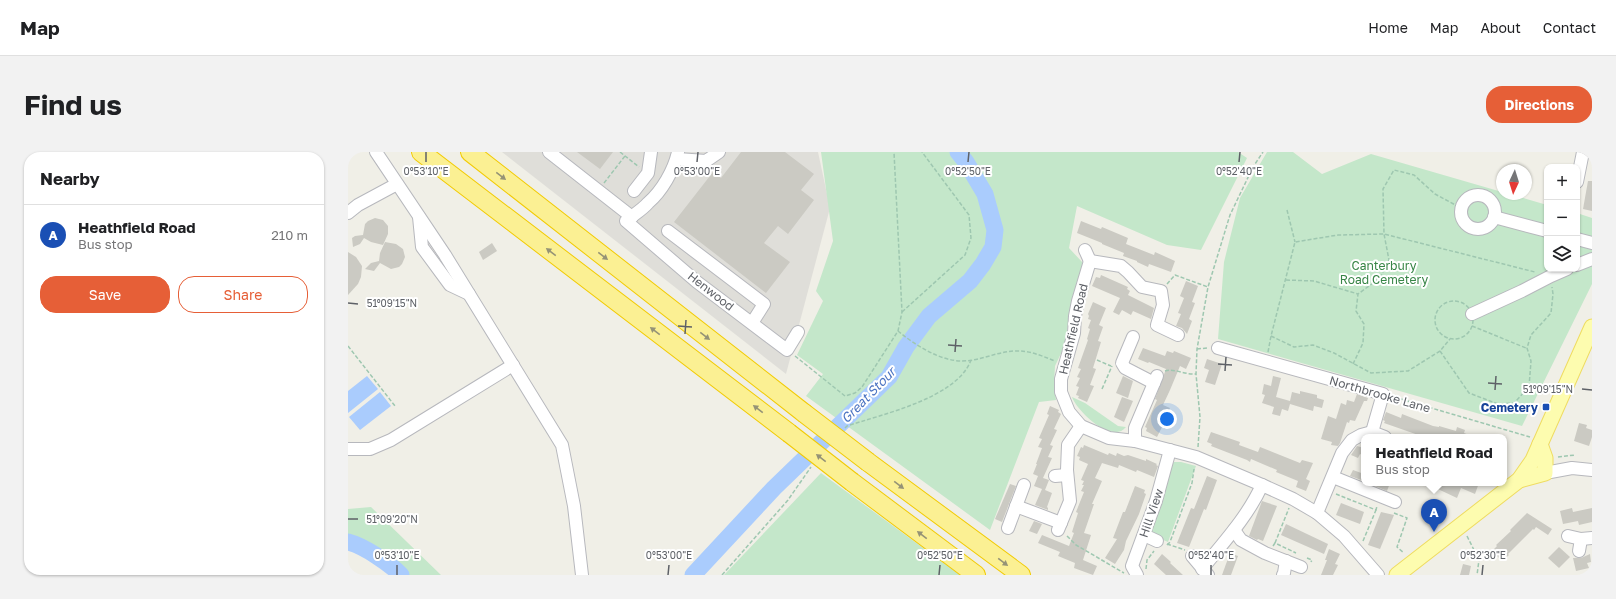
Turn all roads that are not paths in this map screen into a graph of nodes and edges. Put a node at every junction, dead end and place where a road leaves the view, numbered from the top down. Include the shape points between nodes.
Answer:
1 (376, 152) edge
2 (421, 152) edge
3 (470, 152) edge
4 (549, 152) edge
5 (651, 152) edge
6 (719, 152) edge
7 (1583, 152) edge
8 (678, 156) edge
9 (1580, 167) edge
10 (398, 184) junction
11 (634, 191) dead end
12 (348, 213) edge
13 (632, 217) junction
14 (1494, 217) junction
15 (1544, 230) edge
16 (668, 231) dead end
17 (1580, 240) edge
18 (1592, 243) edge
19 (1086, 250) dead end
20 (1592, 259) edge
21 (1090, 261) junction
22 (1580, 264) edge
23 (1560, 272) edge
24 (1472, 320) road end
25 (752, 323) junction
26 (1592, 327) edge
27 (798, 332) dead end
28 (1178, 334) dead end
29 (1133, 336) dead end
30 (1218, 348) dead end
31 (513, 365) junction
32 (1081, 426) junction
33 (1372, 432) junction
34 (1365, 434) edge
35 (1377, 434) edge
36 (1361, 435) edge
37 (1134, 441) junction
38 (1541, 442) junction
39 (349, 446) edge
40 (1170, 450) junction
41 (1592, 470) edge
42 (1545, 472) junction
43 (1067, 475) junction
44 (1055, 476) dead end
45 (1332, 477) junction
46 (1519, 480) junction
47 (1024, 485) dead end
48 (1262, 485) junction
49 (1016, 506) junction
50 (1392, 506) road end
51 (1317, 513) junction
52 (1008, 528) dead end
53 (1234, 530) junction
54 (1144, 535) junction
55 (1568, 536) dead end
56 (1586, 538) edge
57 (1161, 545) road end
58 (1579, 551) dead end
59 (1192, 556) road end
60 (1286, 561) junction
61 (1301, 567) dead end
62 (1205, 572) edge
63 (582, 575) edge
64 (976, 575) edge
65 (1021, 575) edge
66 (1137, 575) edge
67 (1283, 575) edge
68 (1378, 575) edge
69 (1397, 575) edge

1 - 10 street
64 -> 2 highway, bridge
3 -> 65 highway, bridge via 804,413
4 - 13 street
5 - 11 street via 648,173
6 - 8 street via 706,161
7 - 9 street
8 - 13 street via 661,188 649,203
10 - 12 street
10 - 31 street
13 - 25 street, Henwood via 626,221 697,282
14 - 14 street via 1487,226 1476,229 1466,224 1461,208 1466,199 1482,195 1494,206
14 - 15 street
16 - 25 street via 764,304
17 - 18 street
19 - 21 street
20 - 22 street
21 - 28 street via 1121,266 1142,287 1161,291 1164,305 1157,325
21 - 32 street, Heathfield Road via 1078,301 1074,333 1061,379 1061,392 1070,412
23 - 24 street
25 - 27 street, Henwood via 787,350
26 - 38 main road
29 - 37 street via 1117,365 1156,380 1135,428
30 - 33 street, Northbrooke Lane via 1383,394
31 - 39 street via 391,440 370,449
31 - 63 street via 562,445 574,506
32 - 37 street via 1109,438
32 - 43 street via 1068,445
33 - 34 street
33 - 35 street
36 - 45 street via 1352,440 1342,453
37 - 40 street
38 - 42 main road
38 - 46 main road via 1533,460
40 - 48 street via 1196,457
40 - 54 street, Hill View
41 - 42 street via 1572,468
42 - 46 main road
43 - 44 street
43 - 49 street via 1070,501 1059,527
45 - 50 street
45 - 51 street
46 - 69 main road
47 - 49 street
48 - 51 street
48 - 53 street via 1254,502
49 - 52 street
51 - 68 street via 1344,536
53 - 60 street via 1241,540
53 - 62 street
54 - 57 street
54 - 66 street, Hill View via 1132,566
55 - 56 street
56 - 58 street
59 - 62 street
60 - 61 street
60 - 67 street

